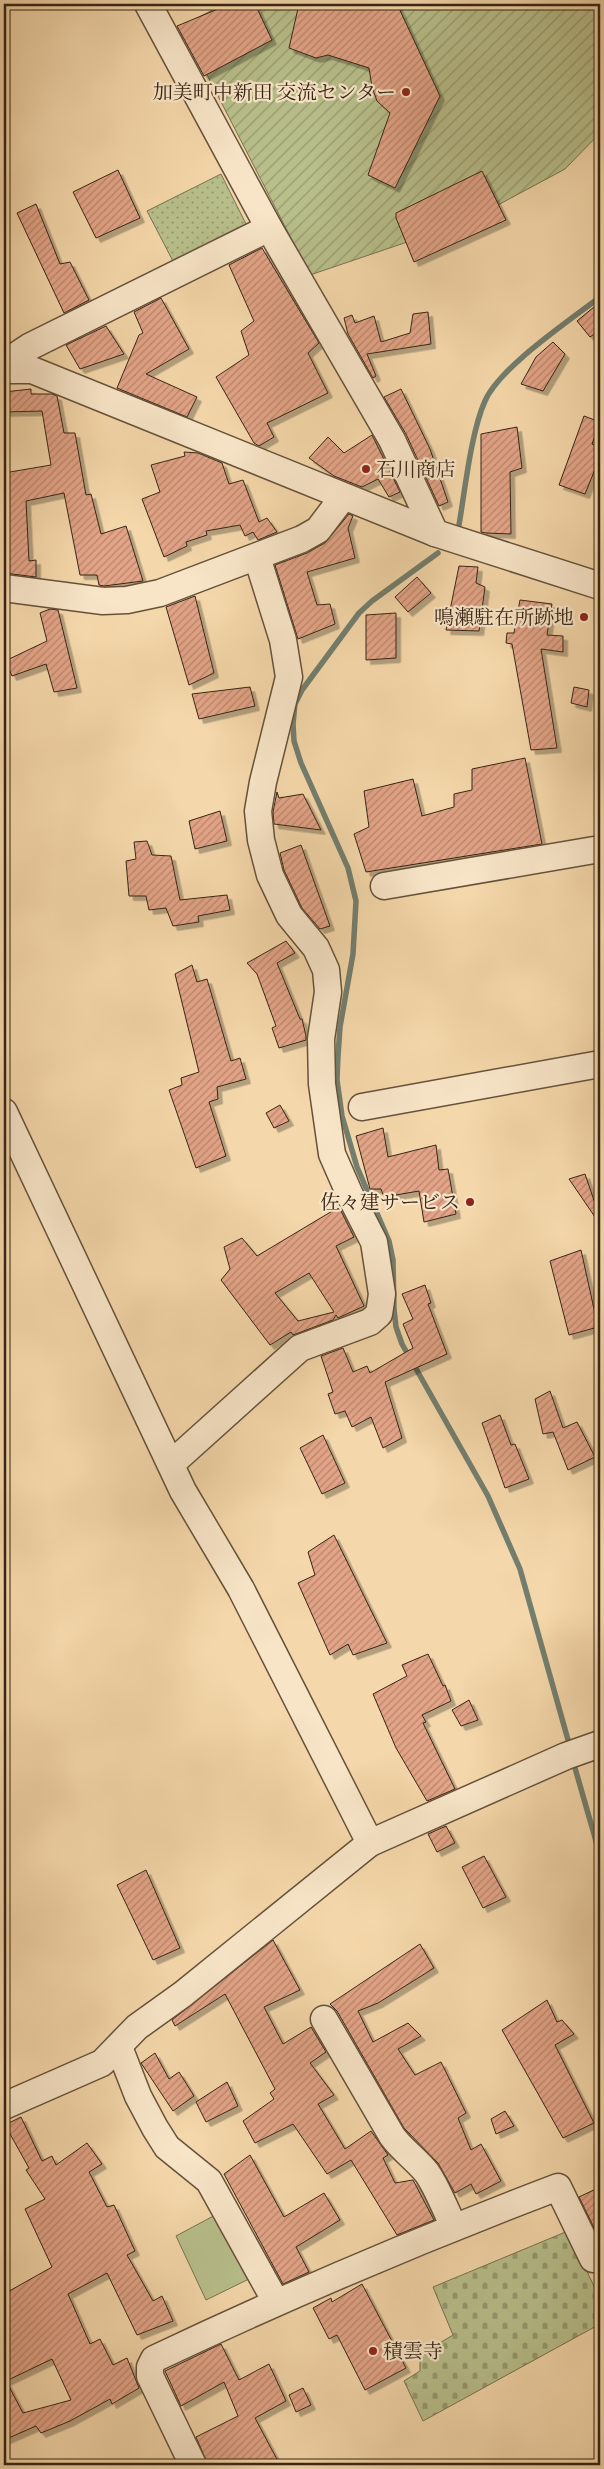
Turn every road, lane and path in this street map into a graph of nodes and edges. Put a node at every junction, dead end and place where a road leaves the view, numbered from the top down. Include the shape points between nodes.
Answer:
1 (148, 4) edge
2 (269, 228) junction
3 (5, 370) edge
4 (344, 497) junction
5 (435, 533) junction
6 (257, 557) junction
7 (600, 586) edge
8 (4, 588) edge
9 (600, 849) edge
10 (384, 886) dead end
11 (600, 1064) edge
12 (362, 1107) dead end
13 (4, 1112) edge
14 (170, 1464) junction
15 (581, 1751) edge
16 (370, 1843) junction
17 (324, 2019) dead end
18 (119, 2047) junction
19 (4, 2106) edge
20 (454, 2226) junction
21 (600, 2257) edge
22 (276, 2302) junction
23 (193, 2465) edge

1 - 2 street
2 - 3 street via 29,347 17,355
2 - 5 street via 392,440
3 - 4 street via 32,370
4 - 5 street
4 - 6 street via 318,530
5 - 7 street
6 - 8 street via 160,593 128,600 103,601
6 - 14 street via 283,640 289,677 258,811 261,840 270,875 289,915 316,948 326,970 328,992 321,1039 322,1084 332,1154 374,1242 382,1294 379,1314 370,1322 300,1348
9 - 10 street
11 - 12 street
13 - 14 street
14 - 16 street via 241,1588
15 - 16 street
16 - 18 street via 183,1994 137,2027
17 - 20 street via 392,2136 420,2164
18 - 19 street via 102,2063
18 - 22 street via 138,2096 155,2128 167,2147 208,2181
20 - 21 street via 558,2187 593,2259
20 - 22 street
22 - 23 street via 154,2359 150,2376

